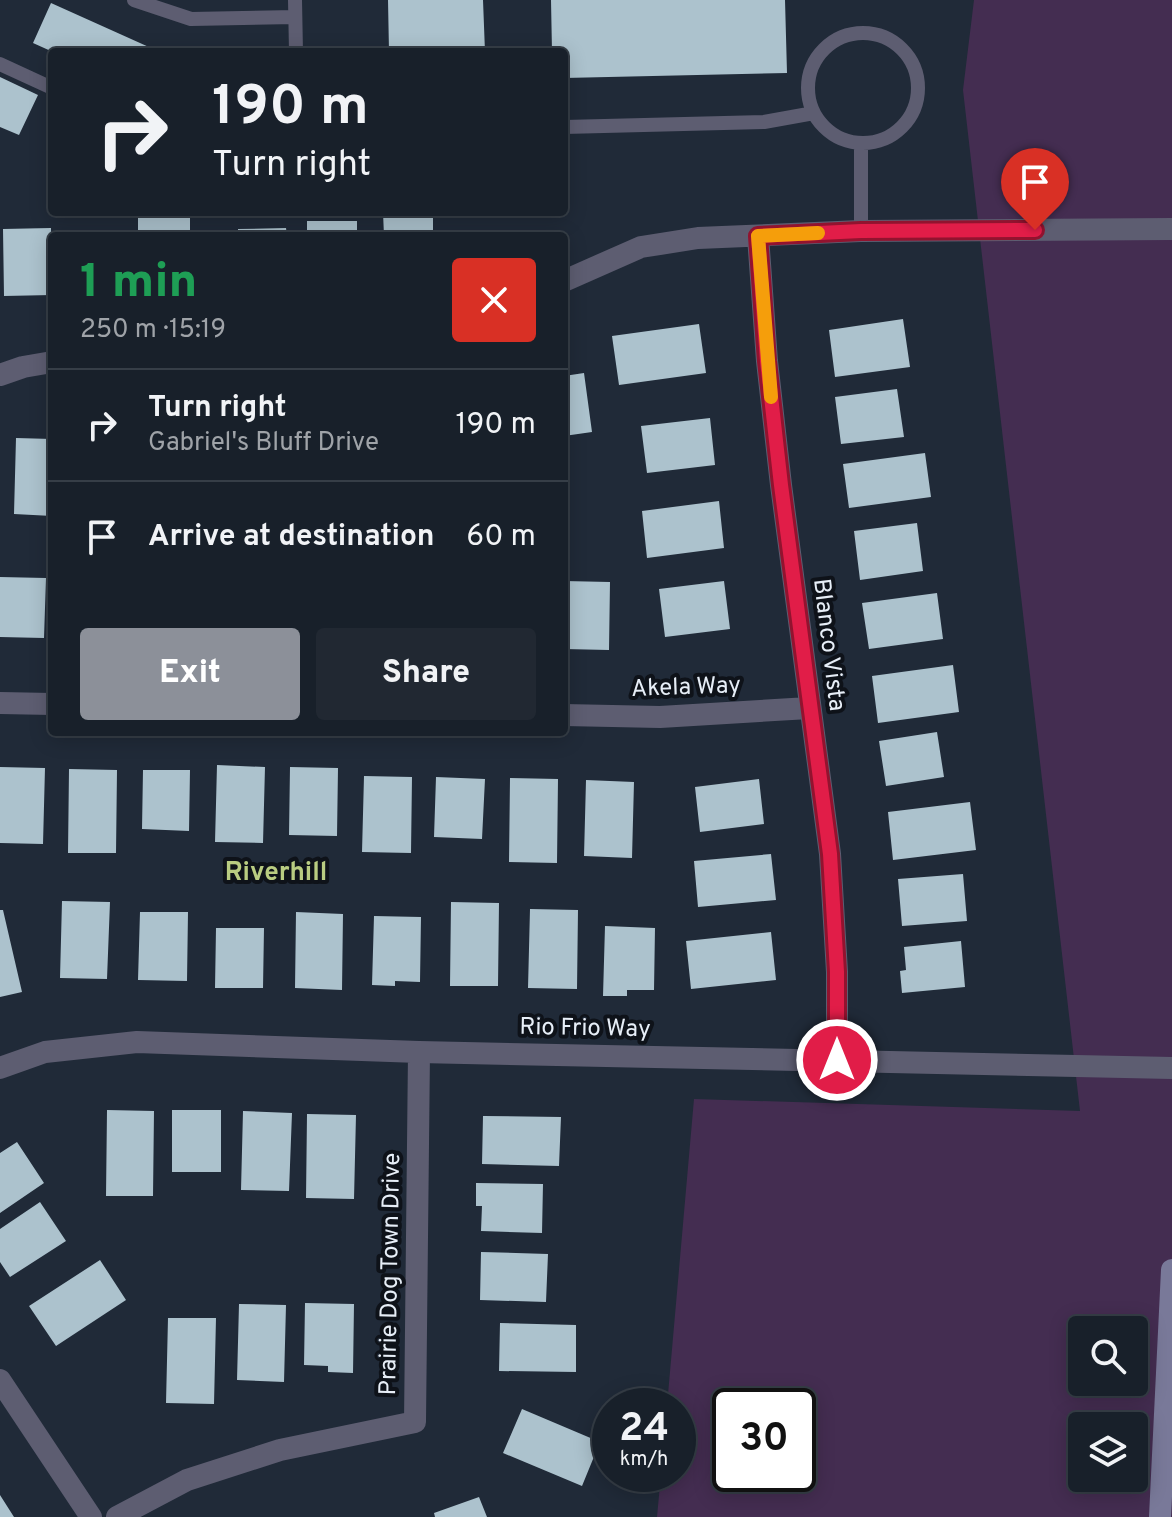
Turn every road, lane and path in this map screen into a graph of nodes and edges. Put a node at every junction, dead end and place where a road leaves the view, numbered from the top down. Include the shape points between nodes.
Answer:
1 (134, 0) edge
2 (295, 0) edge
3 (295, 17) junction
4 (296, 48) edge
5 (0, 64) edge
6 (48, 86) edge
7 (814, 113) junction
8 (568, 127) edge
9 (861, 144) junction
10 (1172, 229) edge
11 (861, 231) junction
12 (758, 236) junction
13 (568, 279) edge
14 (48, 363) edge
15 (0, 375) edge
16 (0, 703) edge
17 (48, 704) edge
18 (809, 708) junction
19 (568, 715) edge
20 (419, 1052) junction
21 (837, 1060) junction
22 (0, 1068) edge
23 (1172, 1068) edge
24 (1172, 1270) edge
25 (0, 1380) edge
26 (91, 1517) edge
27 (117, 1517) edge
28 (1160, 1517) edge

1 - 3 lane via 191,19
2 - 3 lane
3 - 4 lane
5 - 6 lane
7 - 8 lane via 764,122
7 - 9 lane via 825,128
7 - 9 lane via 808,77 827,46 862,33 895,43 916,72 915,107 893,134
9 - 11 lane
10 - 11 street
11 - 12 street
12 - 13 street via 641,247
12 - 18 street, Blanco Vista via 767,361
14 - 15 street
16 - 17 street
18 - 19 street, Akela Way via 660,717
18 - 21 street, Blanco Vista via 830,854
20 - 21 street, Rio Frio Way
20 - 22 street, Rio Frio Way via 137,1042 45,1052
20 - 27 street, Prairie Dog Town Drive via 415,1422 266,1454 187,1480
21 - 23 street, Rio Frio Way
24 - 28 main road
25 - 26 street

